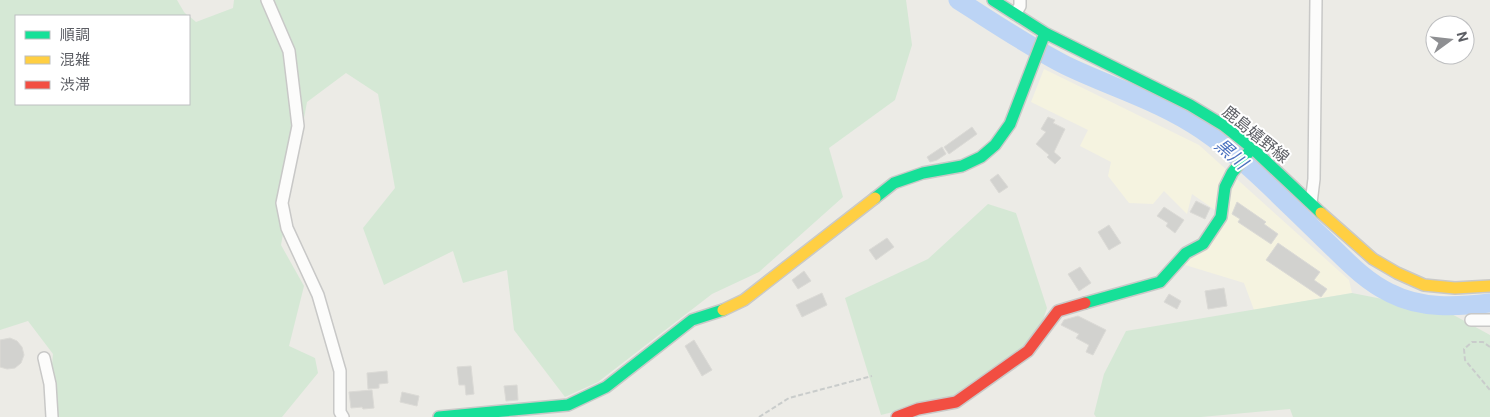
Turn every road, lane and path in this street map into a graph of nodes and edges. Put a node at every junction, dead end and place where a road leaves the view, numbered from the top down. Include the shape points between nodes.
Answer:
1 (267, 0) edge
2 (993, 0) edge
3 (1020, 0) edge
4 (1316, 0) edge
5 (1015, 14) junction
6 (1045, 33) junction
7 (1252, 148) junction
8 (1311, 203) junction
9 (1490, 286) edge
10 (1472, 320) dead end
11 (1490, 320) edge
12 (1490, 347) edge
13 (44, 358) dead end
14 (872, 376) dead end
15 (1490, 390) edge
16 (52, 417) edge
17 (343, 417) edge
18 (439, 417) edge
19 (760, 417) edge
20 (897, 417) edge

1 - 17 street via 289,51 298,126 282,203 286,228 318,294 340,371 340,412
2 - 5 street, 鹿島嬉野線
3 - 5 street
4 - 8 street
5 - 6 street, 鹿島嬉野線
6 - 7 street, 鹿島嬉野線 via 1190,105
6 - 18 street via 1010,124 981,157 962,166 923,173 894,183 744,300 692,320 606,387 568,405
7 - 8 street, 鹿島嬉野線
7 - 20 street via 1232,173 1225,187 1221,217 1203,244 1186,253 1160,282 1058,311 1028,351 956,402 918,409
8 - 9 street, 鹿島嬉野線 via 1373,259 1424,285 1455,288
10 - 11 street
12 - 15 path via 1483,342 1472,342 1464,348 1465,360
13 - 16 street
14 - 19 path via 789,398

